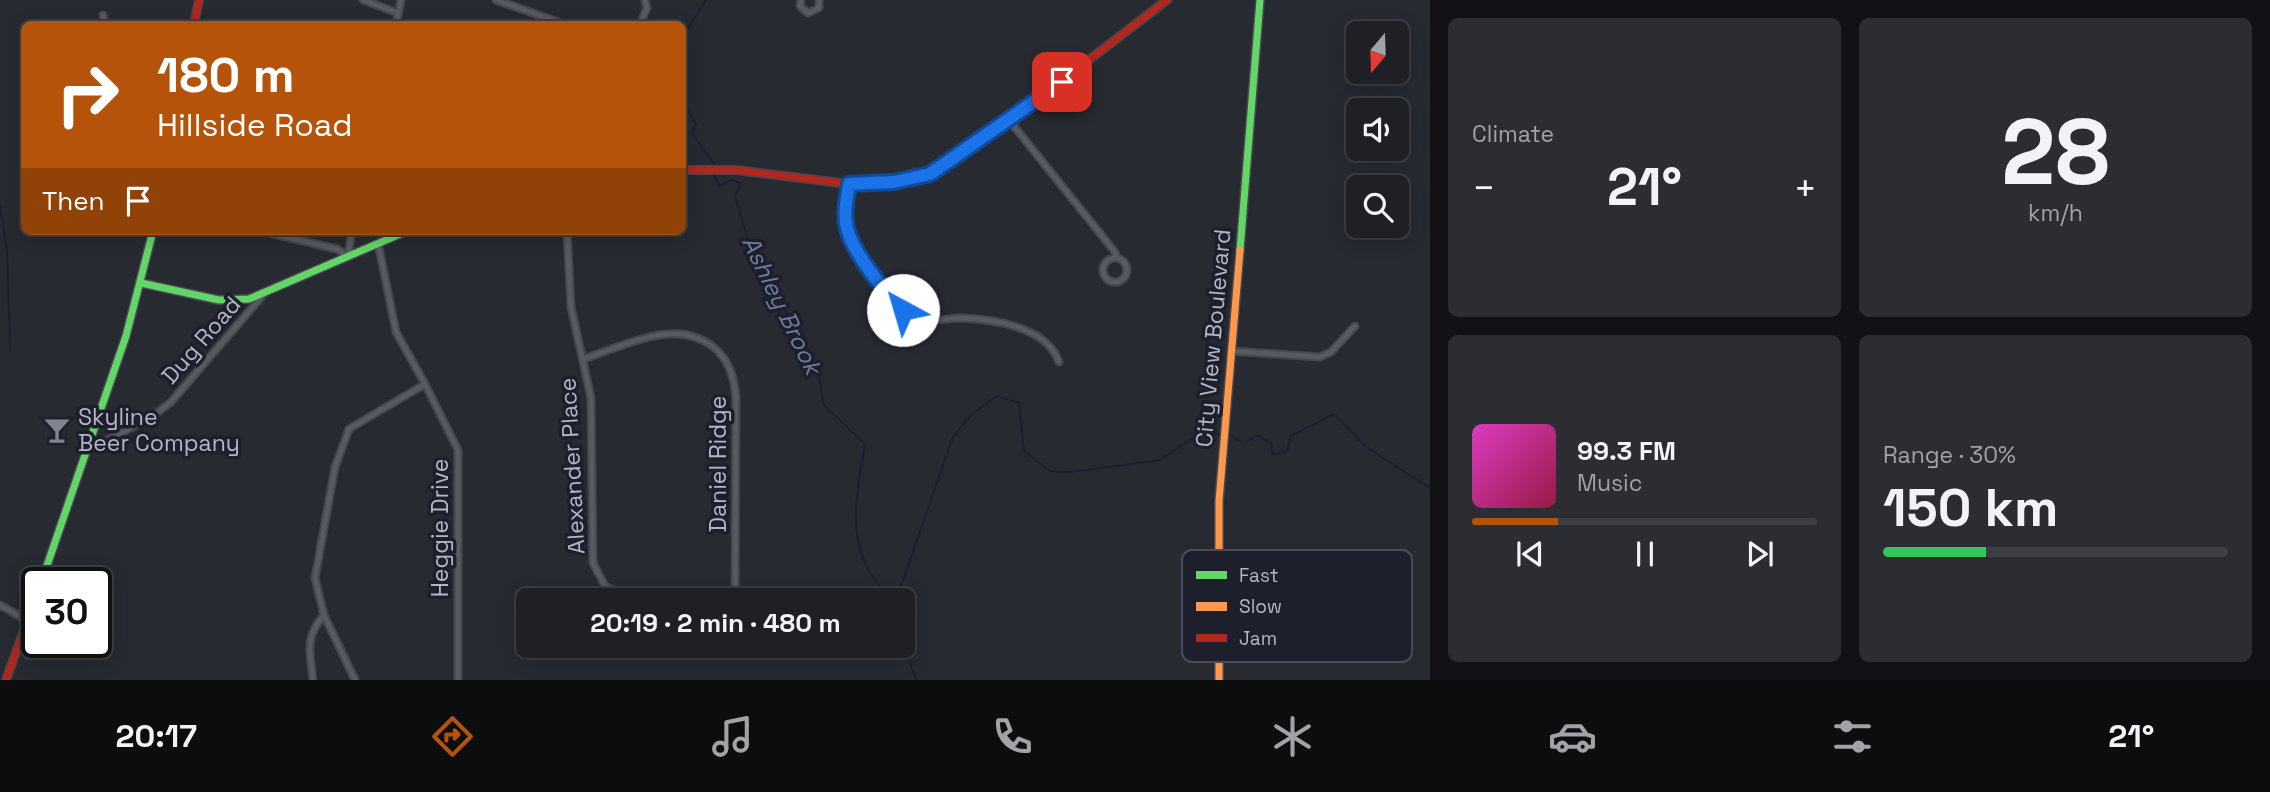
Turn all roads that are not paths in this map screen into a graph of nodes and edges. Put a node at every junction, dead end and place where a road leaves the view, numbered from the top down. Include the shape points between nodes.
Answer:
1 (199, 0) edge
2 (363, 0) edge
3 (401, 0) edge
4 (497, 0) edge
5 (645, 0) edge
6 (801, 0) edge
7 (819, 0) edge
8 (1167, 0) edge
9 (1260, 0) edge
10 (398, 13) junction
11 (103, 15) dead end
12 (104, 21) edge
13 (195, 21) edge
14 (397, 21) edge
15 (556, 21) edge
16 (641, 21) edge
17 (1009, 120) junction
18 (686, 170) edge
19 (849, 184) junction
20 (152, 235) edge
21 (279, 235) edge
22 (351, 235) edge
23 (397, 235) edge
24 (567, 235) edge
25 (378, 243) junction
26 (348, 256) junction
27 (1115, 257) junction
28 (141, 283) junction
29 (264, 294) junction
30 (1355, 326) dead end
31 (1231, 351) junction
32 (583, 359) junction
33 (1059, 362) dead end
34 (425, 383) junction
35 (90, 443) junction
36 (1218, 550) edge
37 (47, 567) edge
38 (608, 588) edge
39 (735, 588) edge
40 (0, 606) edge
41 (324, 615) junction
42 (21, 618) edge
43 (21, 638) edge
44 (1219, 662) edge
45 (6, 680) edge
46 (313, 680) edge
47 (355, 680) edge
48 (458, 680) edge
49 (1219, 680) edge

1 - 13 main road
2 - 10 street
3 - 10 street
4 - 15 street
5 - 16 street
6 - 7 street via 800,6 808,13 819,8
8 - 17 main road
9 - 31 main road, City View Boulevard
10 - 14 street
11 - 12 street
17 - 19 main road via 930,174 894,182
17 - 27 street
18 - 19 main road via 736,170
19 - 33 street via 848,234 903,310 929,320 960,318 1009,326 1046,341
20 - 28 main road
21 - 26 street via 337,248
22 - 26 street
23 - 25 main road
24 - 32 street, Alexander Place via 571,307
25 - 26 main road
25 - 34 street, Heggie Drive via 396,332
26 - 29 main road
27 - 27 street via 1103,271 1113,282 1121,281 1128,271 1126,263
28 - 29 main road via 227,301
28 - 35 main road
29 - 35 street, Dug Road via 165,407 102,443
30 - 31 street via 1331,352 1320,357
31 - 36 main road, City View Boulevard
32 - 38 street, Alexander Place via 591,405 593,563
32 - 39 street, Daniel Ridge via 672,332 702,340 727,362 736,398
34 - 41 street via 345,434 316,561
34 - 48 street, Heggie Drive via 458,450
35 - 37 main road
40 - 42 street
41 - 46 street via 309,641
41 - 47 street
43 - 45 main road
44 - 49 main road, City View Boulevard

